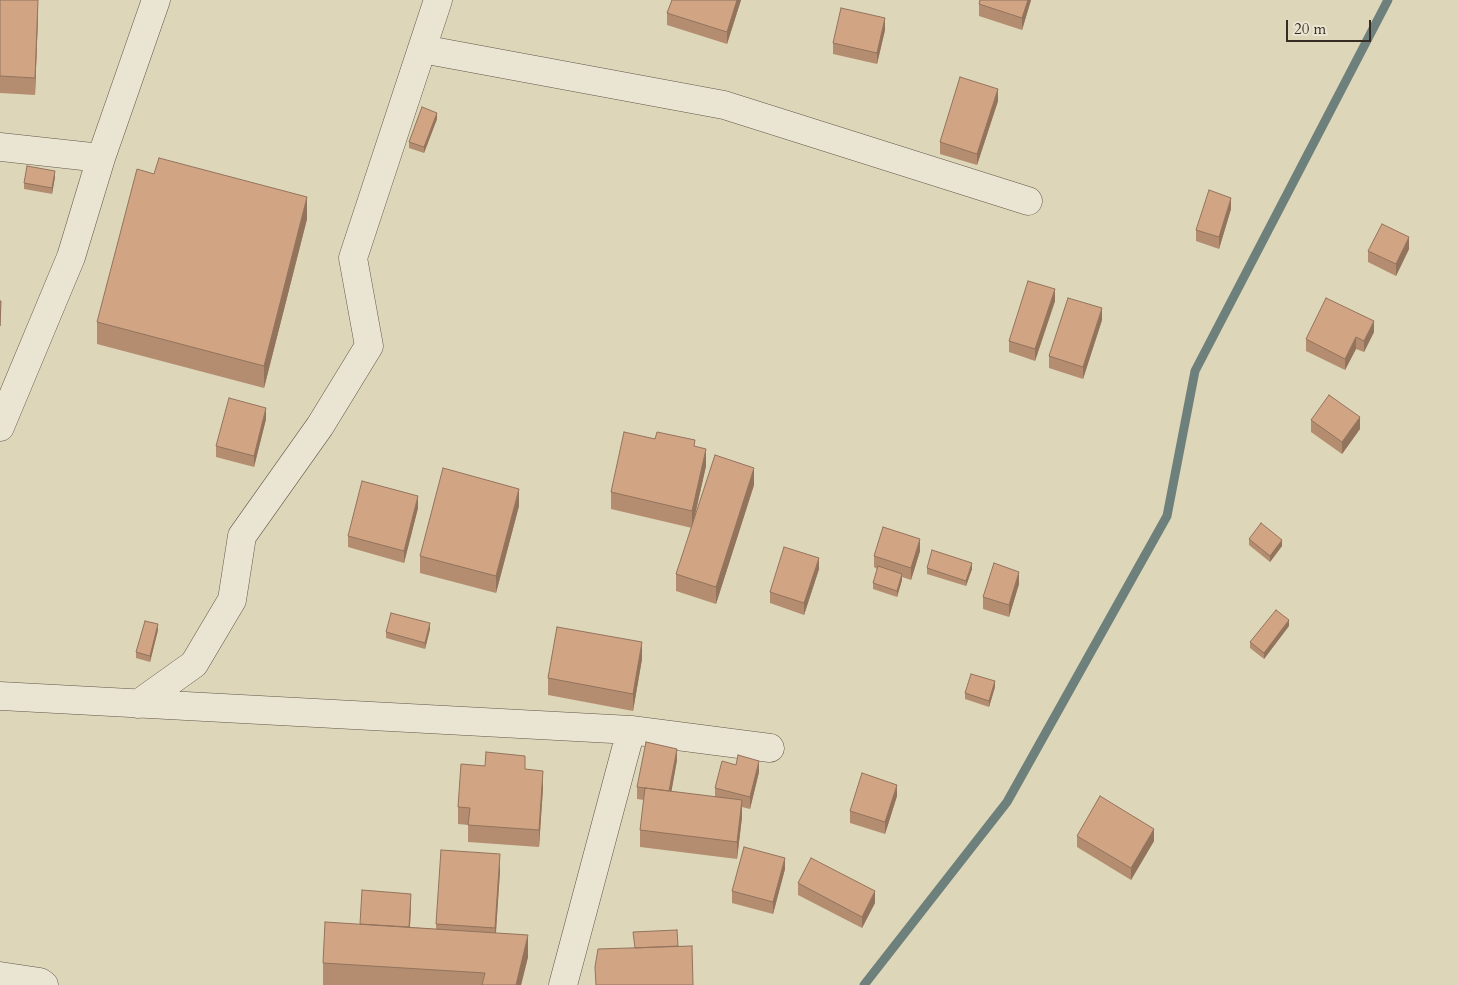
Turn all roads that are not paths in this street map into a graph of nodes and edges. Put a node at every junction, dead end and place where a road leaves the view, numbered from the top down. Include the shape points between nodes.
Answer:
1 (156, 0) edge
2 (438, 0) edge
3 (422, 49) junction
4 (0, 147) edge
5 (101, 158) junction
6 (1028, 201) dead end
7 (0, 425) edge
8 (0, 696) edge
9 (138, 704) junction
10 (631, 730) junction
11 (770, 748) dead end
12 (0, 976) edge
13 (44, 985) edge
14 (563, 985) edge

1 - 5 street
2 - 3 street
3 - 6 street via 724,105
3 - 9 street via 353,258 369,346 320,426 242,536 232,600 194,664
4 - 5 street
5 - 7 street via 70,257
8 - 9 street
9 - 10 street
10 - 11 street
10 - 14 street
12 - 13 street

